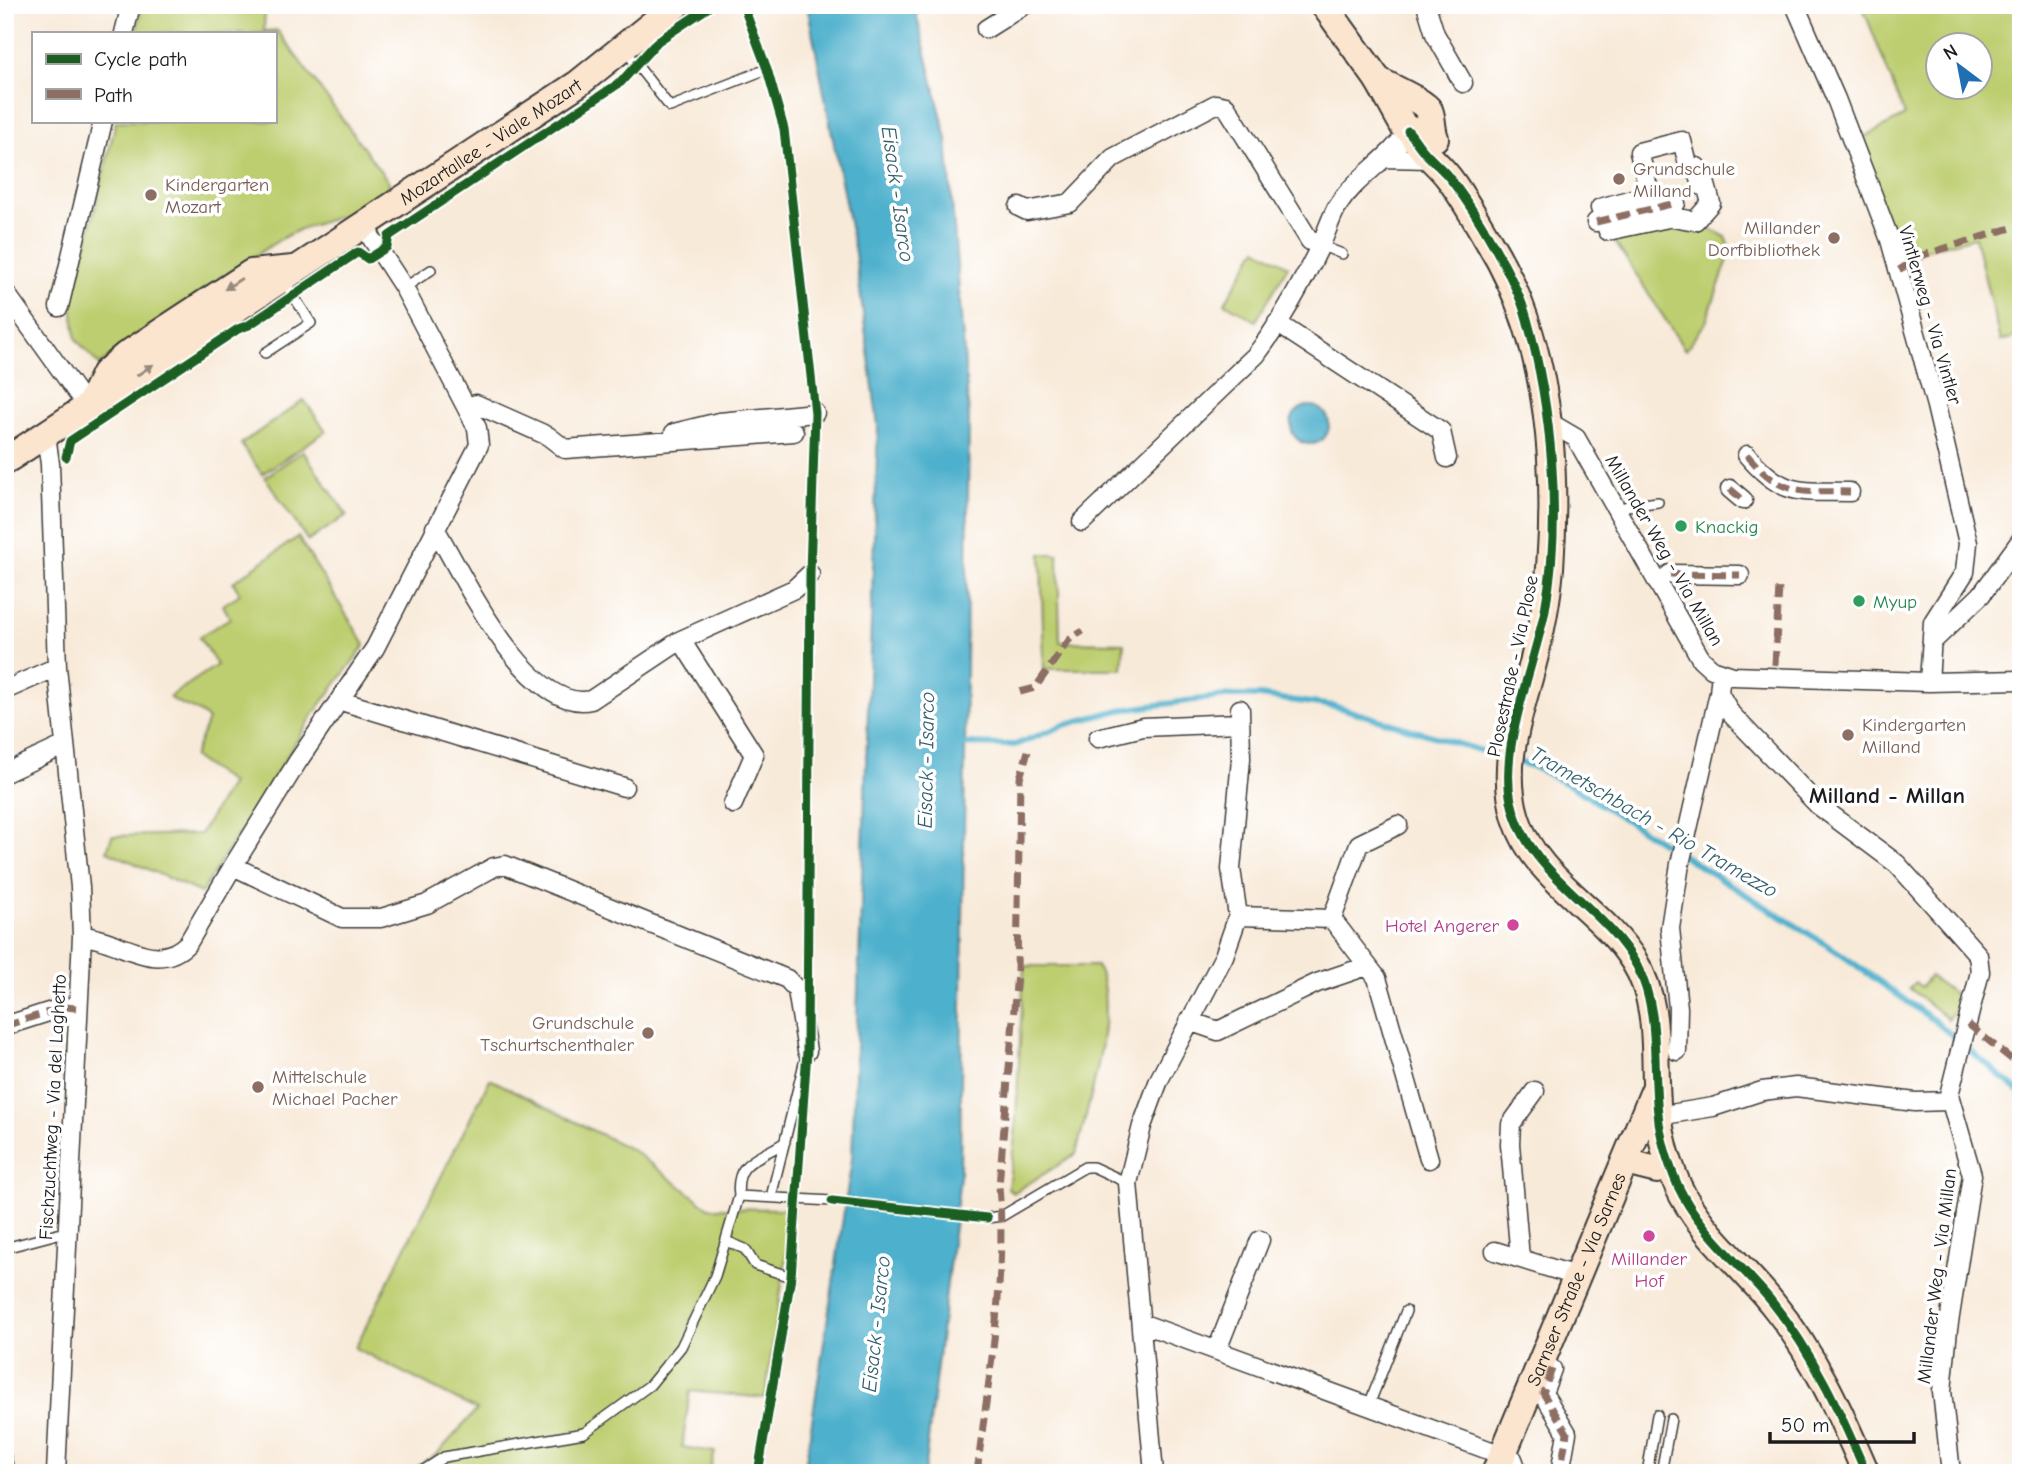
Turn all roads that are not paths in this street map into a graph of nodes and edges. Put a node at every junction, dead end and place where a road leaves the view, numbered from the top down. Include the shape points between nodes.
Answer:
1 (131, 5) edge
2 (676, 5) edge
3 (1024, 5) edge
4 (1324, 5) edge
5 (1426, 5) edge
6 (1795, 5) edge
7 (986, 29) dead end
8 (124, 32) edge
9 (629, 55) junction
10 (767, 69) dead end
11 (1463, 83) dead end
12 (1413, 121) junction
13 (103, 122) edge
14 (1386, 158) junction
15 (1440, 167) junction
16 (1676, 203) dead end
17 (1019, 207) dead end
18 (1600, 221) junction
19 (363, 225) junction
20 (1320, 245) junction
21 (1342, 254) dead end
22 (432, 270) dead end
23 (290, 274) junction
24 (404, 288) junction
25 (5, 292) edge
26 (59, 307) dead end
27 (1277, 323) junction
28 (265, 353) dead end
29 (466, 407) junction
30 (88, 408) junction
31 (816, 413) dead end
32 (1548, 421) junction
33 (794, 432) dead end
34 (46, 435) junction
35 (548, 436) junction
36 (1747, 455) dead end
37 (1447, 458) dead end
38 (5, 461) edge
39 (1850, 492) dead end
40 (1658, 502) dead end
41 (1618, 511) junction
42 (1082, 522) dead end
43 (435, 528) junction
44 (2021, 540) edge
45 (810, 574) dead end
46 (1670, 574) dead end
47 (1740, 575) dead end
48 (681, 640) junction
49 (1933, 641) junction
50 (57, 667) junction
51 (1721, 673) junction
52 (2021, 680) edge
53 (1929, 682) junction
54 (5, 690) edge
55 (1719, 694) junction
56 (341, 701) junction
57 (1098, 738) dead end
58 (65, 745) junction
59 (5, 773) edge
60 (624, 787) dead end
61 (733, 804) dead end
62 (1398, 825) dead end
63 (233, 866) junction
64 (1238, 916) junction
65 (1332, 919) junction
66 (82, 936) junction
67 (1367, 966) junction
68 (76, 1008) junction
69 (1189, 1021) junction
70 (5, 1026) edge
71 (807, 1051) joint
72 (1676, 1051) dead end
73 (1656, 1086) junction
74 (1535, 1091) dead end
75 (1950, 1101) junction
76 (1658, 1116) junction
77 (785, 1142) junction
78 (1429, 1159) dead end
79 (1625, 1162) junction
80 (1671, 1168) junction
81 (1128, 1183) junction
82 (739, 1196) junction
83 (771, 1197) junction
84 (832, 1200) dead end
85 (987, 1218) dead end
86 (65, 1232) junction
87 (1261, 1240) dead end
88 (726, 1241) junction
89 (5, 1248) edge
90 (1495, 1251) dead end
91 (1520, 1258) junction
92 (1576, 1276) junction
93 (1406, 1311) dead end
94 (1141, 1323) junction
95 (1217, 1350) junction
96 (1552, 1369) dead end
97 (1369, 1405) junction
98 (1657, 1415) dead end
99 (1671, 1419) dead end
100 (5, 1454) edge
101 (1505, 1467) edge
102 (10, 1473) edge
103 (56, 1473) edge
104 (419, 1473) edge
105 (758, 1473) edge
106 (1154, 1473) edge
107 (1559, 1473) edge
108 (1647, 1473) edge
109 (1661, 1473) edge
110 (1866, 1473) edge
111 (1951, 1473) edge

1 - 8 street
2 - 9 street, Mozartallee - Viale Mozart
3 - 7 street
4 - 12 street, Plosestraße - Via Plose
5 - 11 street via 1435,34
6 - 49 street, Vintlerweg - Via Vintler via 1890,240 1968,543 1965,572 1933,622
9 - 10 lane via 670,107
9 - 19 street, Mozartallee - Viale Mozart
12 - 14 street
12 - 15 street, Plosestraße - Via Plose via 1417,144
13 - 26 street
14 - 15 street
14 - 20 street via 1349,190
15 - 32 street, Plosestraße - Via Plose via 1499,257 1518,295
16 - 18 street
17 - 20 street via 1027,211 1070,203 1113,158 1216,104 1226,106 1310,241
18 - 18 street via 1600,208 1650,194 1639,152 1682,141 1689,169 1697,167 1711,203 1695,221 1673,217 1608,231
19 - 23 street, Mozartallee - Viale Mozart
19 - 24 street
20 - 21 lane
20 - 27 street
22 - 24 lane
23 - 28 lane via 311,323
23 - 30 street, Mozartallee - Viale Mozart via 251,273 126,355 105,373
24 - 29 street
25 - 30 street
27 - 37 street via 1441,431
27 - 42 street via 1256,355
29 - 35 street via 476,404
29 - 43 street via 477,428 479,445
30 - 34 street
31 - 35 street via 719,422 673,433 579,440
32 - 41 street, Millander Weg - Via Millan via 1576,438
32 - 73 street, Plosestraße - Via Plose via 1548,583 1509,759 1514,811 1531,850 1614,934 1635,962 1647,986
33 - 35 street via 565,449
34 - 38 street
34 - 50 street, Fischzuchtweg - Via del Laghetto
36 - 39 street via 1768,479 1794,491
40 - 41 lane
41 - 51 street, Millander Weg - Via Millan via 1701,659
43 - 48 street via 498,638 516,661 554,693 578,703 591,700
43 - 56 street via 375,648
44 - 49 street via 1982,595
45 - 48 street via 794,590
46 - 47 street
48 - 61 street via 754,755
49 - 53 street, Vintlerweg - Via Vintler
50 - 54 street
50 - 58 street, Fischzuchtweg - Via del Laghetto
51 - 53 street
51 - 55 street, Millander Weg - Via Millan
52 - 53 street
55 - 72 street via 1670,928 1678,1008
55 - 75 street, Millander Weg - Via Millan via 1731,714 1791,779 1897,864 1978,955 1980,972
56 - 60 street
56 - 63 street
57 - 64 street via 1143,727 1239,716 1241,759 1231,869
58 - 59 street
58 - 66 street, Fischzuchtweg - Via del Laghetto
62 - 65 street via 1359,844
63 - 66 street via 177,954 151,958 97,937
63 - 71 street via 342,918 382,918 428,904 505,865 787,979 797,990
64 - 65 street
64 - 69 street via 1224,956
65 - 67 street
66 - 68 street, Fischzuchtweg - Via del Laghetto
67 - 69 street via 1317,983 1219,1031
67 - 78 street via 1377,978
68 - 70 street via 64,1007
68 - 86 street, Fischzuchtweg - Via del Laghetto
69 - 81 street via 1159,1080
71 - 77 lane
73 - 76 street, Plosestraße - Via Plose
73 - 79 street, Sarnser Straße - Via Sarnes
74 - 91 street via 1511,1124
75 - 76 street via 1915,1102 1797,1087
75 - 111 street, Millander Weg - Via Millan via 1972,1175 1942,1391
76 - 80 street, Plosestraße - Via Plose
77 - 82 lane via 743,1168 737,1181
77 - 83 lane
79 - 80 street via 1657,1170
79 - 92 street, Sarnser Straße - Via Sarnes
80 - 110 street, Plosestraße - Via Plose via 1698,1220 1794,1331 1823,1376
81 - 85 lane via 1085,1167 1002,1216
81 - 94 street
82 - 83 lane
82 - 88 lane
83 - 84 lane
86 - 89 lane
86 - 103 street, Fischzuchtweg - Via del Laghetto
87 - 95 street
88 - 104 lane via 715,1276 681,1347 650,1385 584,1433 444,1457
88 - 105 lane via 745,1249 755,1265 791,1277
90 - 91 street
91 - 92 street
92 - 101 street, Sarnser Straße - Via Sarnes
93 - 97 lane
94 - 95 street
94 - 106 street
95 - 97 street
96 - 107 street via 1544,1393 1567,1433
97 - 101 street
98 - 108 lane
99 - 109 lane
100 - 102 lane

